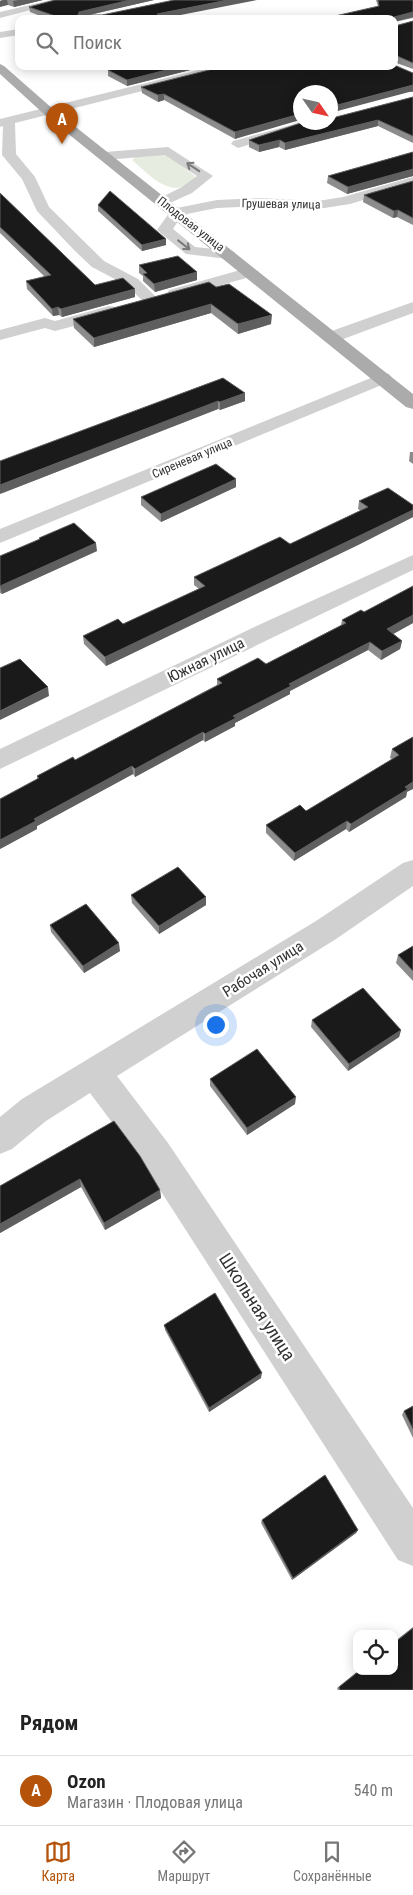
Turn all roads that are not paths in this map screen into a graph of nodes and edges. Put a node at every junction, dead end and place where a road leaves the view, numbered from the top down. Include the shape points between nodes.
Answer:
1 (64, 0) edge
2 (0, 16) edge
3 (15, 33) edge
4 (0, 35) edge
5 (0, 68) edge
6 (214, 70) edge
7 (49, 112) junction
8 (5, 122) edge
9 (293, 129) edge
10 (238, 144) edge
11 (105, 156) junction
12 (413, 181) edge
13 (163, 202) junction
14 (177, 212) junction
15 (228, 254) junction
16 (251, 272) junction
17 (150, 299) junction
18 (413, 307) edge
19 (0, 335) edge
20 (332, 337) junction
21 (383, 378) junction
22 (413, 404) edge
23 (0, 537) edge
24 (413, 562) edge
25 (0, 760) edge
26 (413, 871) edge
27 (94, 1072) junction
28 (0, 1138) edge
29 (413, 1545) edge

1 - 2 street
3 - 4 street
5 - 7 main road, Плодовая улица
6 - 7 street
7 - 8 street
7 - 11 main road, Плодовая улица
8 - 17 street via 9,155 28,177 42,208 86,254 132,282
9 - 10 street
11 - 13 main road, Плодовая улица
13 -> 11 street via 206,176 168,151
12 - 14 street, Грушевая улица via 345,201 318,205 217,204
13 - 14 main road, Плодовая улица
14 - 15 main road, Плодовая улица
14 -> 15 street via 165,230 191,250
15 - 16 main road, Плодовая улица
16 - 17 street
16 - 20 main road, Плодовая улица
17 - 19 street via 55,326 45,323
18 - 20 street
20 - 21 main road, Плодовая улица
21 - 22 main road, Плодовая улица
21 - 23 street, Сиреневая улица
24 - 25 street, Южная улица
26 - 27 street, Рабочая улица via 326,930
27 - 28 street, Рабочая улица via 34,1110
27 - 29 street, Школьная улица via 156,1154

